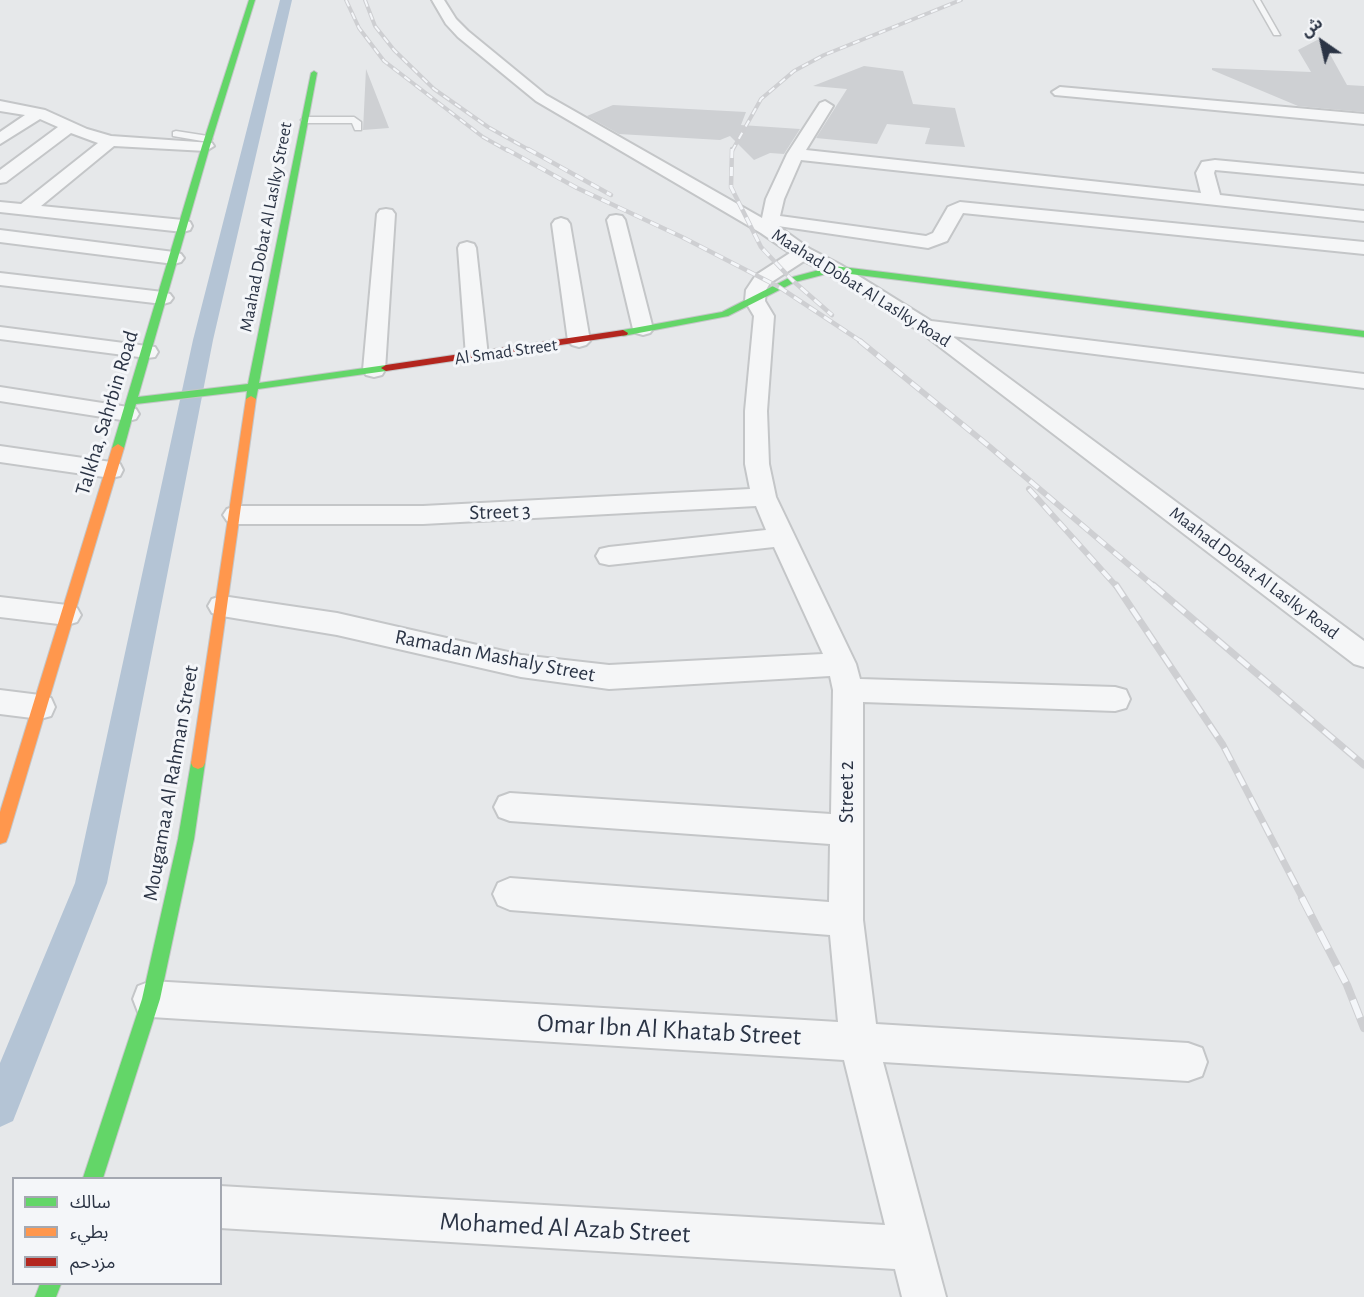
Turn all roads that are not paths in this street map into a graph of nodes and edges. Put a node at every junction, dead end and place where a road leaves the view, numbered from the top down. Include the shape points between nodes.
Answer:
1 (252, 0) edge
2 (438, 0) edge
3 (1257, 0) edge
4 (1277, 33) dead end
5 (314, 73) dead end
6 (1060, 92) dead end
7 (0, 106) edge
8 (825, 106) dead end
9 (39, 112) junction
10 (1364, 119) edge
11 (305, 120) junction
12 (70, 126) junction
13 (358, 128) dead end
14 (176, 134) dead end
15 (0, 139) edge
16 (110, 141) junction
17 (207, 143) junction
18 (795, 154) junction
19 (0, 178) edge
20 (1364, 179) edge
21 (1212, 200) junction
22 (0, 207) edge
23 (26, 209) junction
24 (386, 214) dead end
25 (1364, 216) edge
26 (616, 220) dead end
27 (561, 224) dead end
28 (769, 225) junction
29 (183, 226) junction
30 (0, 236) edge
31 (467, 248) dead end
32 (1364, 248) edge
33 (174, 258) junction
34 (797, 265) junction
35 (831, 269) junction
36 (0, 279) edge
37 (163, 298) junction
38 (755, 301) junction
39 (926, 327) junction
40 (643, 329) junction
41 (0, 333) edge
42 (1364, 334) edge
43 (579, 341) junction
44 (147, 352) junction
45 (477, 356) junction
46 (374, 370) junction
47 (1364, 381) edge
48 (253, 387) junction
49 (0, 394) edge
50 (130, 408) junction
51 (0, 454) edge
52 (111, 470) junction
53 (764, 497) junction
54 (236, 515) junction
55 (782, 537) junction
56 (609, 556) dead end
57 (222, 606) junction
58 (0, 607) edge
59 (67, 615) junction
60 (1364, 656) edge
61 (845, 677) junction
62 (1115, 699) dead end
63 (0, 702) edge
64 (40, 707) junction
65 (510, 807) dead end
66 (847, 830) junction
67 (0, 837) edge
68 (510, 894) dead end
69 (846, 920) junction
70 (151, 999) junction
71 (859, 1042) junction
72 (1188, 1062) dead end
73 (94, 1177) edge
74 (222, 1208) edge
75 (910, 1248) junction
76 (924, 1297) edge

1 - 17 main road, Talkha, Sahrbin Road
2 - 28 street, Maahad Dobat Al Laslky Road via 463,34 541,98
3 - 4 lane
5 - 11 main road, Maahad Dobat Al Laslky Street
6 - 10 street
7 - 9 street
8 - 18 street
9 - 12 street
9 - 15 street
11 - 13 lane via 354,120
11 - 48 main road, Maahad Dobat Al Laslky Street
12 - 16 street
12 - 19 street
14 - 17 lane
16 - 17 street
16 - 23 street
17 - 29 main road, Talkha, Sahrbin Road
18 - 21 street
18 - 28 street via 775,199
20 - 21 street via 1215,165 1208,166 1205,173
21 - 25 street
22 - 23 street
23 - 29 street
24 - 46 street
26 - 40 street
27 - 43 street
28 - 32 street via 928,242 940,237 960,207
28 - 34 street, Maahad Dobat Al Laslky Road
29 - 33 main road, Talkha, Sahrbin Road
30 - 33 street
31 - 45 street
33 - 37 main road, Talkha, Sahrbin Road
34 - 35 street, Maahad Dobat Al Laslky Road
34 - 38 street via 763,279
35 - 39 street, Maahad Dobat Al Laslky Road
35 - 42 main road
36 - 37 street
37 - 44 main road, Talkha, Sahrbin Road
38 - 40 main road, Al Smad Street via 725,314
38 - 53 street, Street 2 via 764,316 756,411 757,464
39 - 47 street
39 - 60 street, Maahad Dobat Al Laslky Road
40 - 43 main road, Al Smad Street
41 - 44 street
43 - 45 main road, Al Smad Street
44 - 50 main road, Talkha, Sahrbin Road
45 - 46 main road, Al Smad Street
46 - 48 main road, Al Smad Street
48 - 50 main road, Al Smad Street via 162,397
48 - 54 main road, Mougamaa Al Rahman Street
49 - 50 street
50 - 52 main road, Talkha, Sahrbin Road
51 - 52 street
52 - 59 main road, Talkha, Sahrbin Road
53 - 54 street, Street 3 via 469,513
53 - 55 street, Street 2
54 - 57 main road, Mougamaa Al Rahman Street
55 - 56 street
55 - 61 street, Street 2
57 - 61 street, Ramadan Mashaly Street via 337,624 521,666 609,677
57 - 70 main road, Mougamaa Al Rahman Street via 186,839
58 - 59 street
59 - 64 main road, Talkha, Sahrbin Road
61 - 62 street, Ramadan Mashaly Street
61 - 66 street, Street 2
63 - 64 street
64 - 67 main road, Talkha, Sahrbin Road
65 - 66 street
66 - 69 street, Street 2
68 - 69 street
69 - 71 street, Street 2
70 - 71 street, Omar Ibn Al Khatab Street
70 - 73 main road, Mougamaa Al Rahman Street
71 - 72 street, Omar Ibn Al Khatab Street
71 - 75 street, Street 2
74 - 75 street, Mohamed Al Azab Street
75 - 76 street, Street 2

